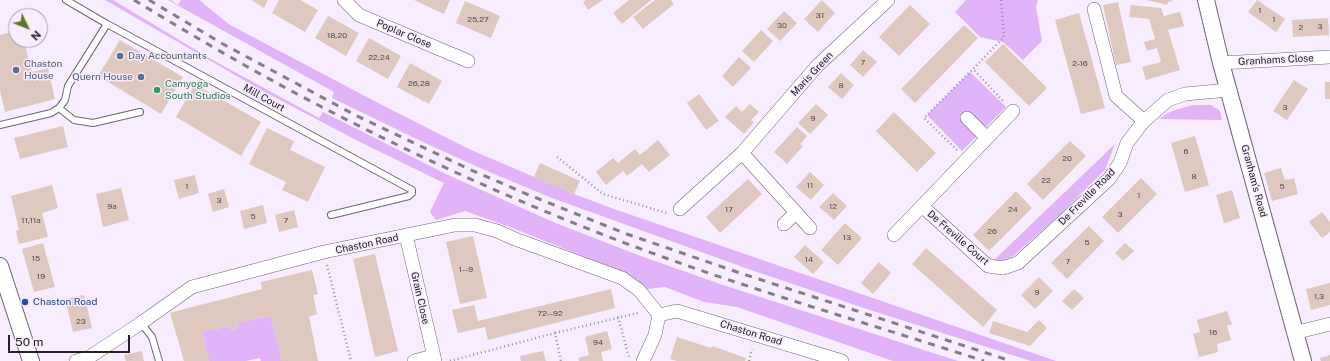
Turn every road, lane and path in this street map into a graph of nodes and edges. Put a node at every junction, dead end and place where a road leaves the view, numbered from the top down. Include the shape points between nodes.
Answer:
1 (66, 0) edge
2 (344, 0) edge
3 (888, 0) edge
4 (1001, 0) edge
5 (1206, 0) edge
6 (1094, 9) dead end
7 (106, 24) junction
8 (1330, 57) edge
9 (468, 61) dead end
10 (1221, 63) junction
11 (973, 70) junction
12 (1229, 90) junction
13 (59, 108) junction
14 (1014, 111) joint
15 (140, 112) dead end
16 (967, 118) dead end
17 (1144, 121) junction
18 (0, 125) edge
19 (987, 138) junction
20 (742, 153) junction
21 (557, 157) dead end
22 (966, 159) junction
23 (922, 206) junction
24 (680, 209) joint
25 (796, 213) junction
26 (330, 215) dead end
27 (784, 224) dead end
28 (810, 228) dead end
29 (406, 235) junction
30 (894, 236) dead end
31 (324, 252) junction
32 (1018, 263) joint
33 (0, 266) edge
34 (651, 304) junction
35 (659, 315) junction
36 (618, 317) junction
37 (141, 323) junction
38 (1330, 324) edge
39 (555, 333) junction
40 (1294, 333) junction
41 (434, 359) edge
42 (30, 361) edge
43 (76, 361) edge
44 (159, 361) edge
45 (351, 361) edge
46 (414, 361) edge
47 (450, 361) edge
48 (561, 361) edge
49 (633, 361) edge
50 (643, 361) edge
51 (842, 361) edge
52 (1302, 361) edge

1 - 7 lane
2 - 9 street, Poplar Close via 359,15
3 - 20 street, Maris Green via 817,66
4 - 11 path via 1004,37
5 - 10 street, Granham's Road
6 - 17 street via 1116,96
7 - 13 lane via 68,86 65,100
7 - 26 lane, Mill Court via 412,190 408,196
8 - 10 street, Granhams Close
10 - 12 street, Granham's Road
11 - 14 path
11 - 22 path via 924,118
12 - 17 street, De Freville Road via 1185,94 1168,100
12 - 40 street, Granham's Road
13 - 15 lane via 74,120 93,123
13 - 18 lane via 51,113
14 - 19 street, De Freville Court
16 - 19 street
17 - 32 street, De Freville Road via 1127,143 1120,163 1109,179
19 - 22 street, De Freville Court
20 - 24 street, Maris Green
20 - 25 street
21 - 24 path via 603,194 672,214
22 - 23 street, De Freville Court
23 - 30 street, De Freville Court
23 - 32 street, De Freville Court via 988,266 1003,268
25 - 27 street
25 - 28 street
29 - 31 street, Chaston Road
29 - 34 street, Chaston Road via 455,225 475,225 497,231 622,278 639,290
29 - 41 street, Grain Close
31 - 37 street, Chaston Road via 192,287
31 - 45 path
33 - 42 street
34 - 35 street, Chaston Road
34 - 36 path via 640,312
35 - 50 street via 655,335
35 - 51 street, Chaston Road via 677,311
36 - 39 path
36 - 49 path via 628,357
37 - 43 street, Chaston Road via 88,358
37 - 44 lane via 152,337
38 - 40 street
39 - 47 path
39 - 48 path
40 - 52 street, Granham's Road
41 - 46 street

